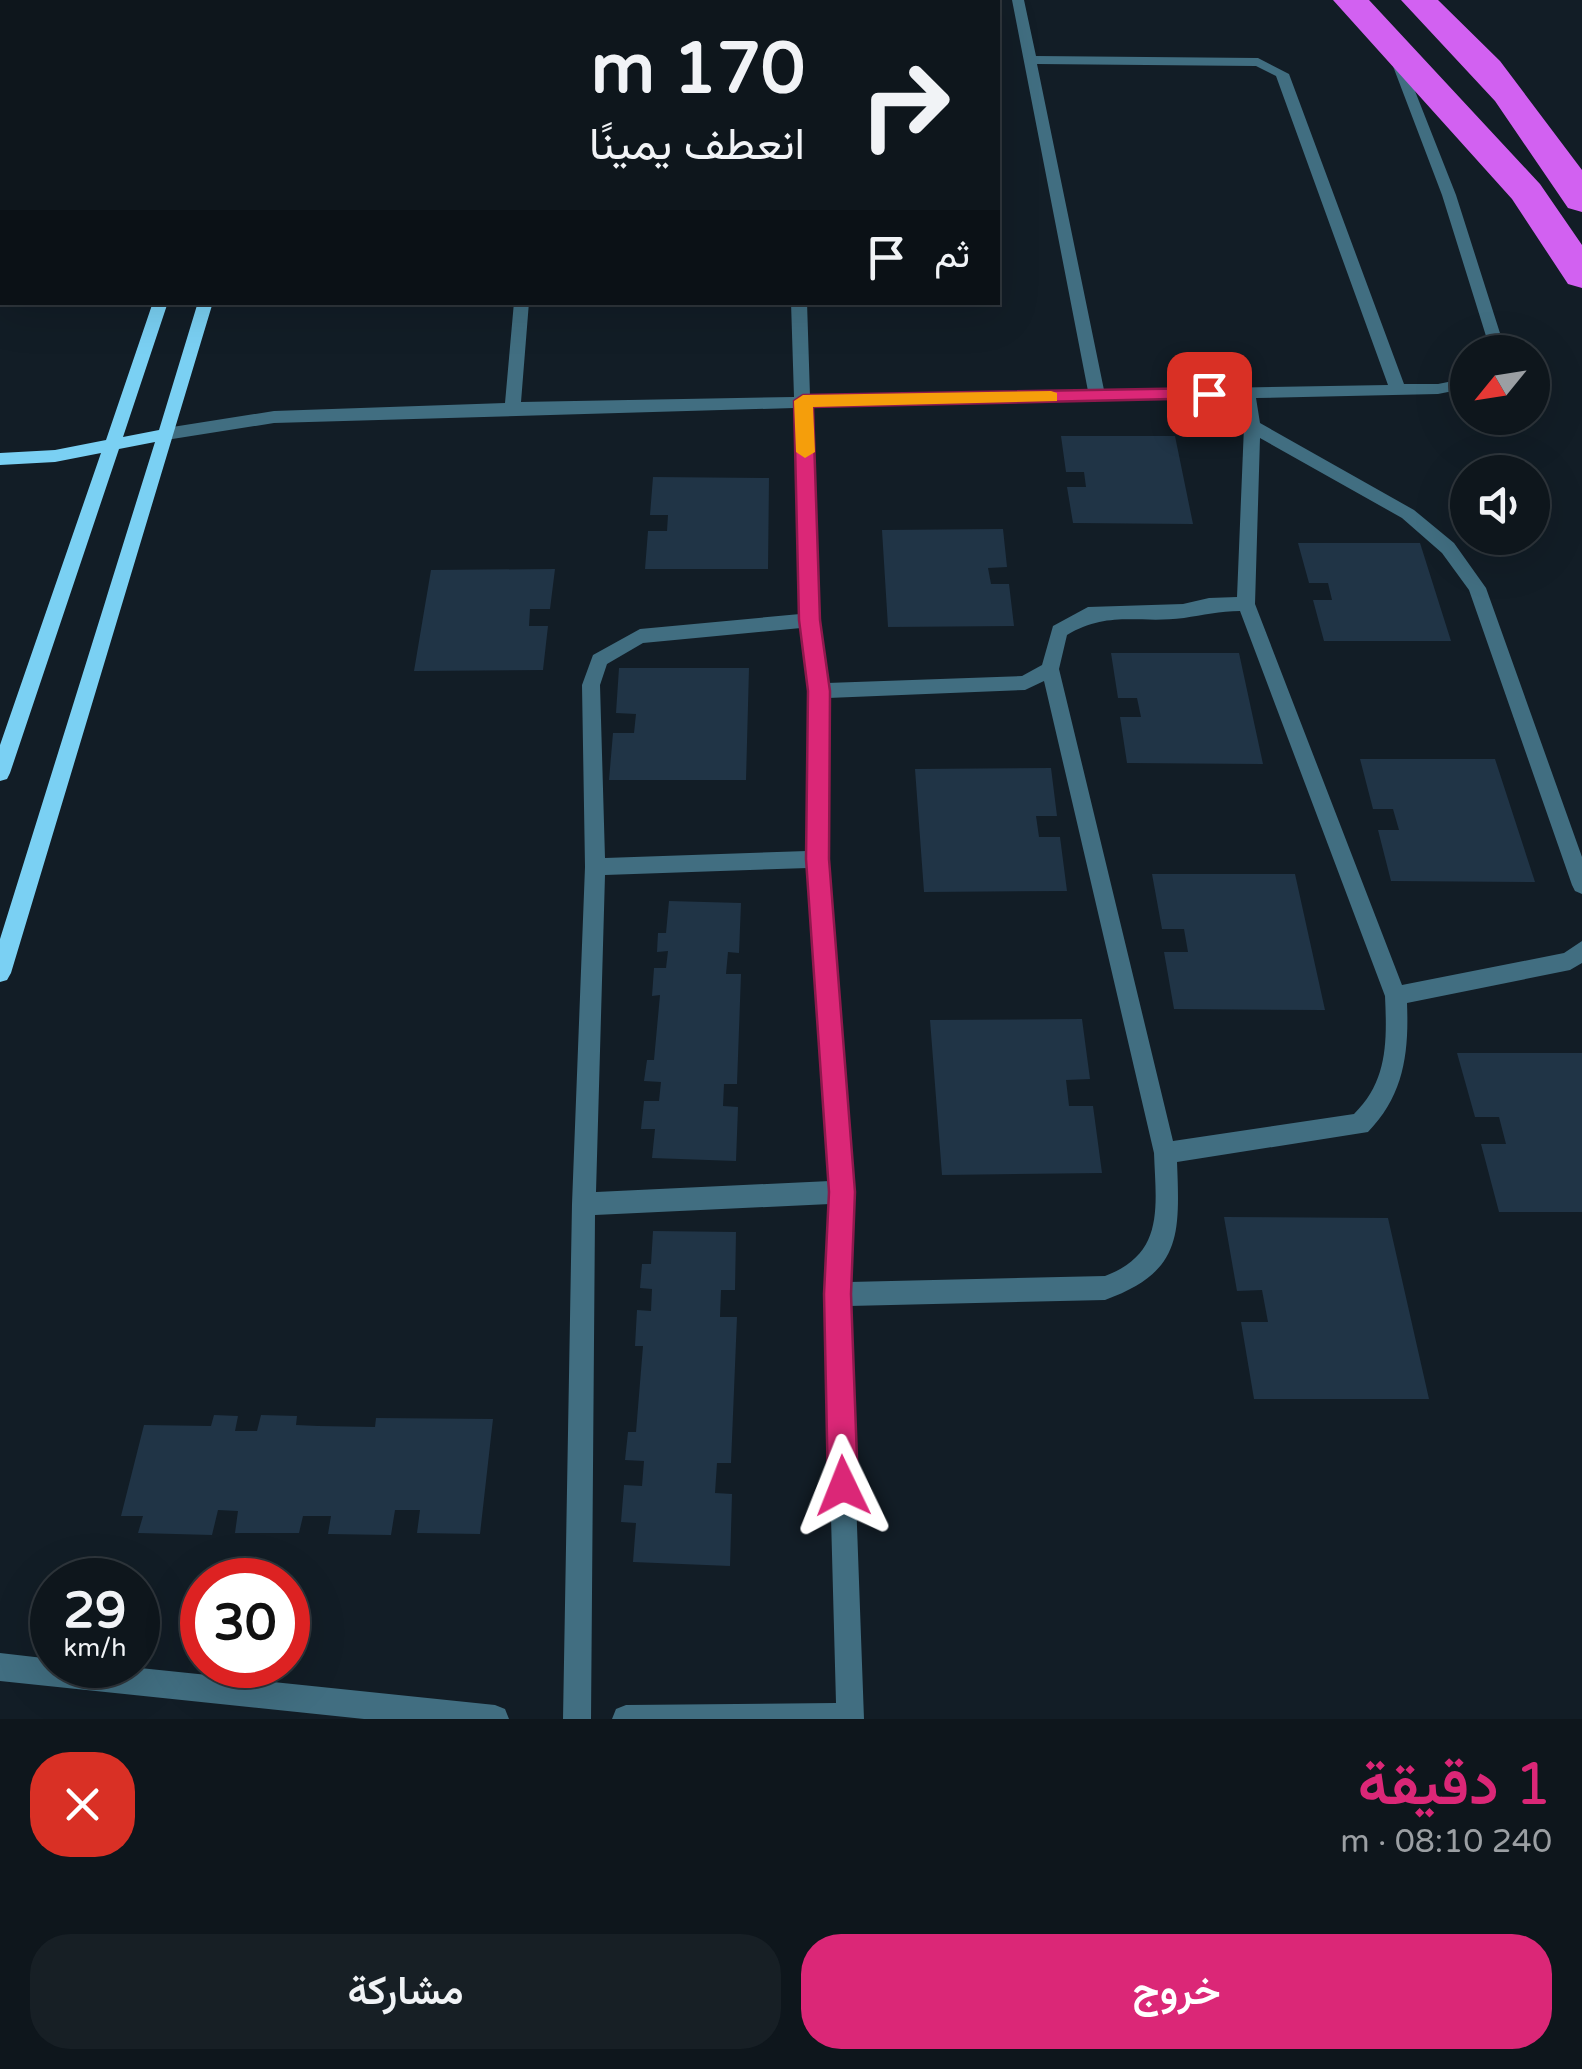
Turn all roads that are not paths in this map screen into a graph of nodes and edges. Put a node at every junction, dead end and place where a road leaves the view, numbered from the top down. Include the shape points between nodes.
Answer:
1 (1018, 0) edge
2 (1350, 0) edge
3 (1428, 8) edge
4 (1384, 35) junction
5 (1029, 60) junction
6 (1484, 64) junction
7 (1420, 74) junction
8 (1582, 200) edge
9 (1582, 275) edge
10 (160, 305) edge
11 (205, 305) edge
12 (522, 305) edge
13 (799, 305) edge
14 (1494, 335) edge
15 (1450, 387) edge
16 (1398, 390) junction
17 (1246, 393) junction
18 (1098, 396) junction
19 (803, 401) junction
20 (512, 408) junction
21 (1252, 426) junction
22 (166, 434) junction
23 (109, 446) junction
24 (0, 460) edge
25 (1246, 604) junction
26 (810, 620) junction
27 (1050, 669) junction
28 (819, 691) junction
29 (0, 774) edge
30 (817, 859) junction
31 (595, 867) junction
32 (1582, 885) edge
33 (1582, 950) edge
34 (0, 973) edge
35 (1396, 996) junction
36 (1166, 1153) junction
37 (842, 1192) junction
38 (584, 1204) junction
39 (837, 1294) junction
40 (0, 1670) edge
41 (850, 1718) edge
42 (495, 1719) edge
43 (577, 1719) edge
44 (626, 1719) edge

1 - 5 street
2 - 4 highway
3 - 4 highway via 1398,20
3 - 6 highway
4 - 7 highway
4 - 14 street via 1449,194
5 - 16 street via 1258,62 1282,74
5 - 18 street
6 - 7 highway via 1447,75
6 - 8 highway
7 - 9 highway via 1526,192
10 - 23 main road
11 - 22 main road
12 - 20 street
13 - 19 street
15 - 16 street
16 - 17 street
17 - 18 street
17 - 21 street
18 - 19 street
19 - 20 street
19 - 26 street
20 - 22 street via 274,417
21 - 25 street
21 - 32 street via 1408,514 1448,548 1477,588
22 - 23 main road
22 - 34 main road
23 - 24 main road
23 - 29 main road
25 - 27 street via 1088,614 1060,631
25 - 35 street
26 - 28 street
26 - 31 street via 640,636 599,660 591,685
27 - 28 street via 1025,682
27 - 36 street
28 - 30 street
30 - 31 street
30 - 37 street
31 - 38 street
33 - 35 street via 1570,961
35 - 36 street via 1399,1056 1377,1110 1360,1124
36 - 39 street via 1167,1216 1139,1274 1106,1288
37 - 38 street
37 - 39 street
38 - 43 street
39 - 41 street
40 - 42 street
41 - 44 street

